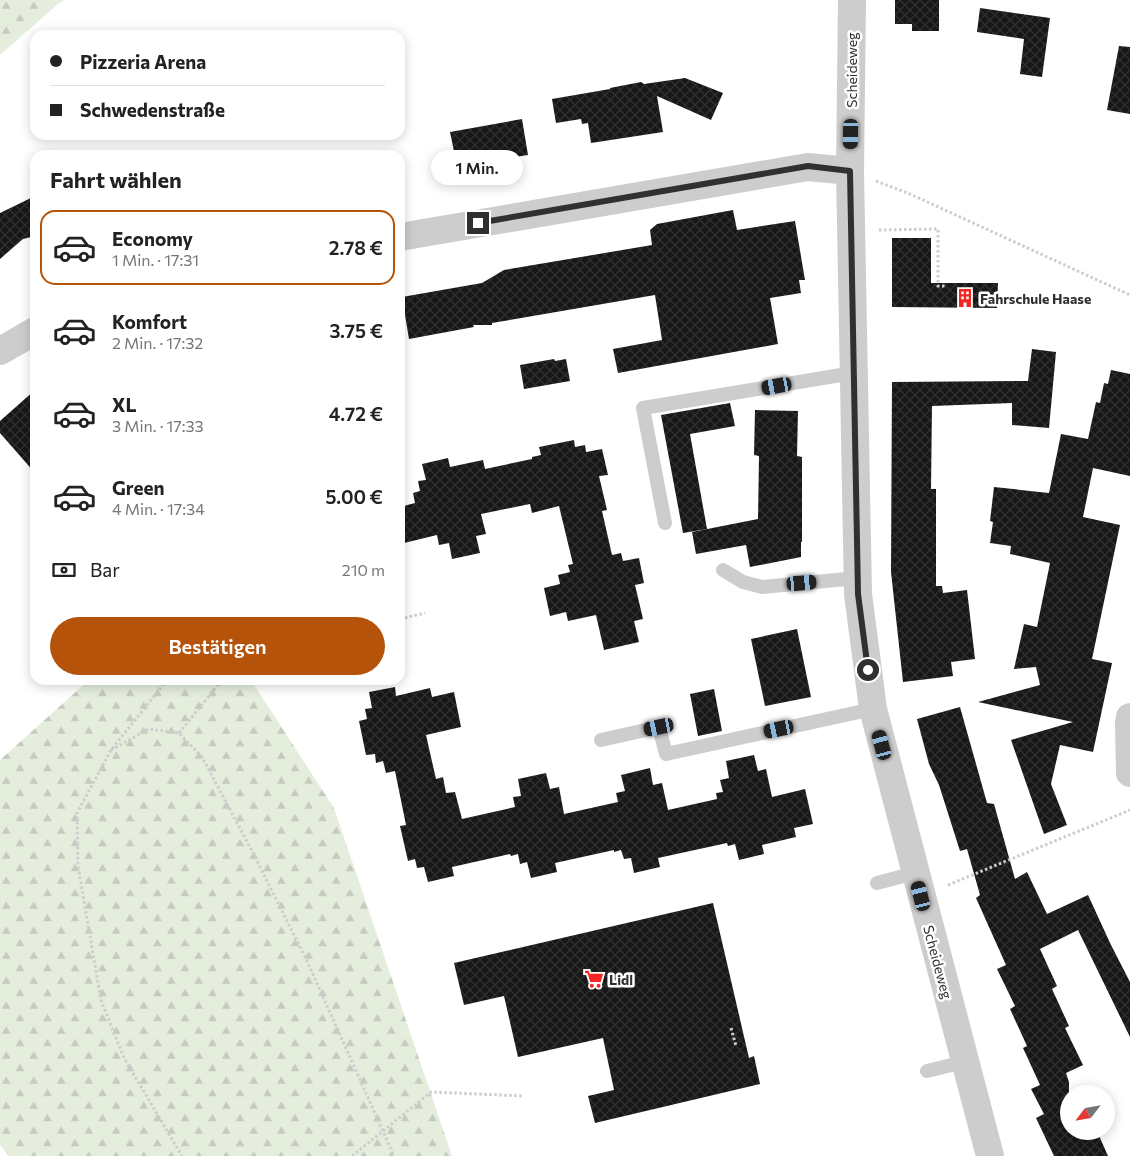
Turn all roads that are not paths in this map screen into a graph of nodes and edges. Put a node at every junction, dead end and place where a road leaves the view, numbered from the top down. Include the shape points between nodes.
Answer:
1 (852, 8) edge
2 (850, 171) junction
3 (405, 236) edge
4 (30, 334) edge
5 (0, 351) edge
6 (853, 373) junction
7 (665, 523) dead end
8 (722, 570) dead end
9 (857, 578) junction
10 (873, 708) junction
11 (1130, 717) edge
12 (601, 740) dead end
13 (1130, 773) edge
14 (877, 883) dead end
15 (918, 884) junction
16 (964, 1062) junction
17 (927, 1071) dead end
18 (990, 1156) edge

1 - 2 street, Scheideweg
2 - 3 street via 808,166
2 - 6 street, Scheideweg
4 - 5 street
6 - 7 lane via 643,408
6 - 9 street, Scheideweg
8 - 9 lane via 743,582 762,587
9 - 10 street, Scheideweg
10 - 12 lane via 666,754 659,727
10 - 15 street, Scheideweg
11 - 13 street
14 - 15 lane
15 - 16 street, Scheideweg
16 - 17 lane
16 - 18 street, Scheideweg

